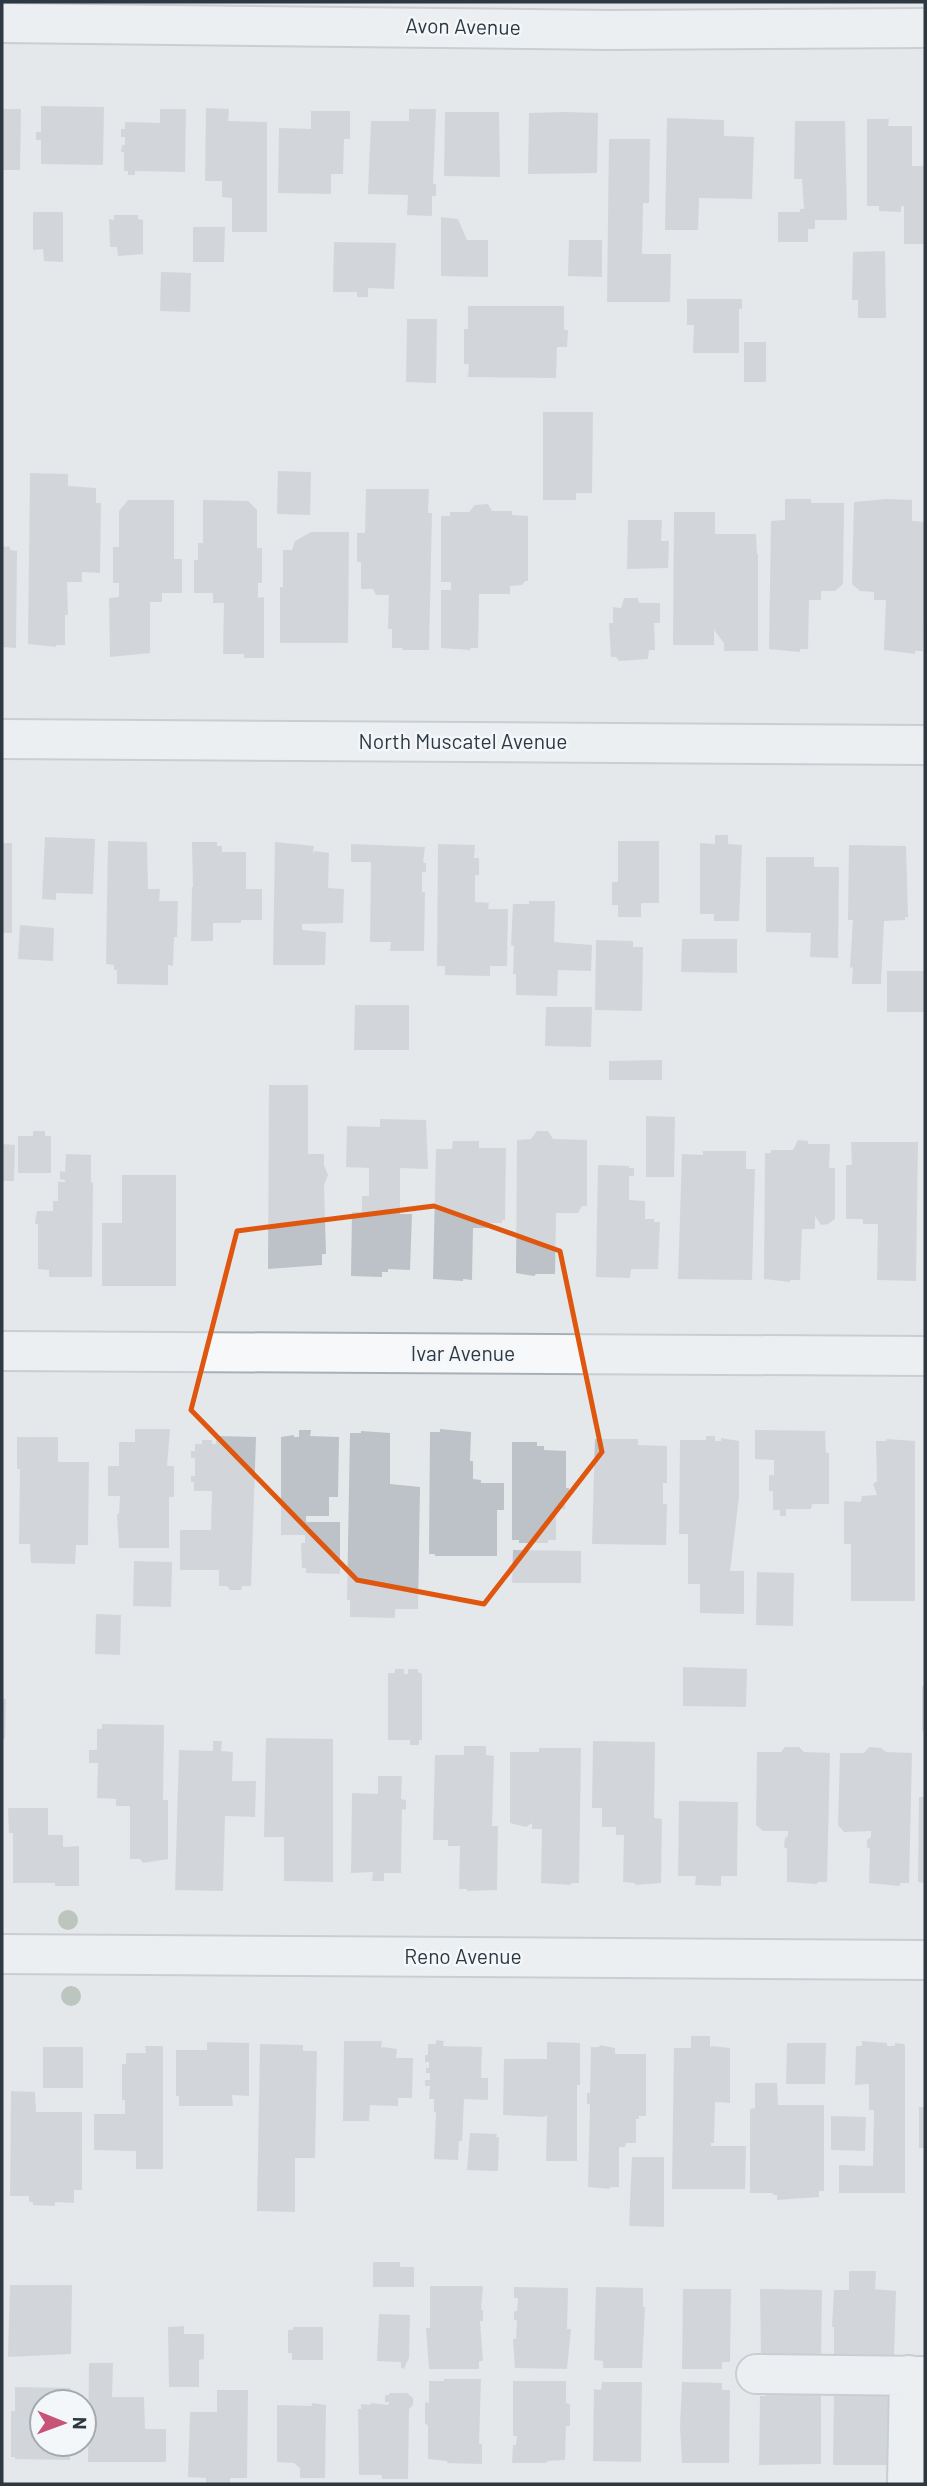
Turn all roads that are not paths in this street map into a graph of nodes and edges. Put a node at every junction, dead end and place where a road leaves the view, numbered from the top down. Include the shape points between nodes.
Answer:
1 (199, 13) edge
2 (355, 14) edge
3 (610, 16) edge
4 (921, 19) edge
5 (2, 23) edge
6 (2, 739) edge
7 (925, 745) edge
8 (2, 1351) edge
9 (925, 1356) edge
10 (2, 1954) edge
11 (925, 1960) edge
12 (756, 2374) dead end
13 (917, 2376) edge
14 (907, 2484) edge

1 - 2 street, Avon Avenue
1 - 5 street, Avon Avenue
2 - 3 street, Avon Avenue
3 - 4 street, Avon Avenue
6 - 7 street, North Muscatel Avenue
8 - 9 street, Ivar Avenue
10 - 11 street, Reno Avenue
12 - 13 street
13 - 14 street

